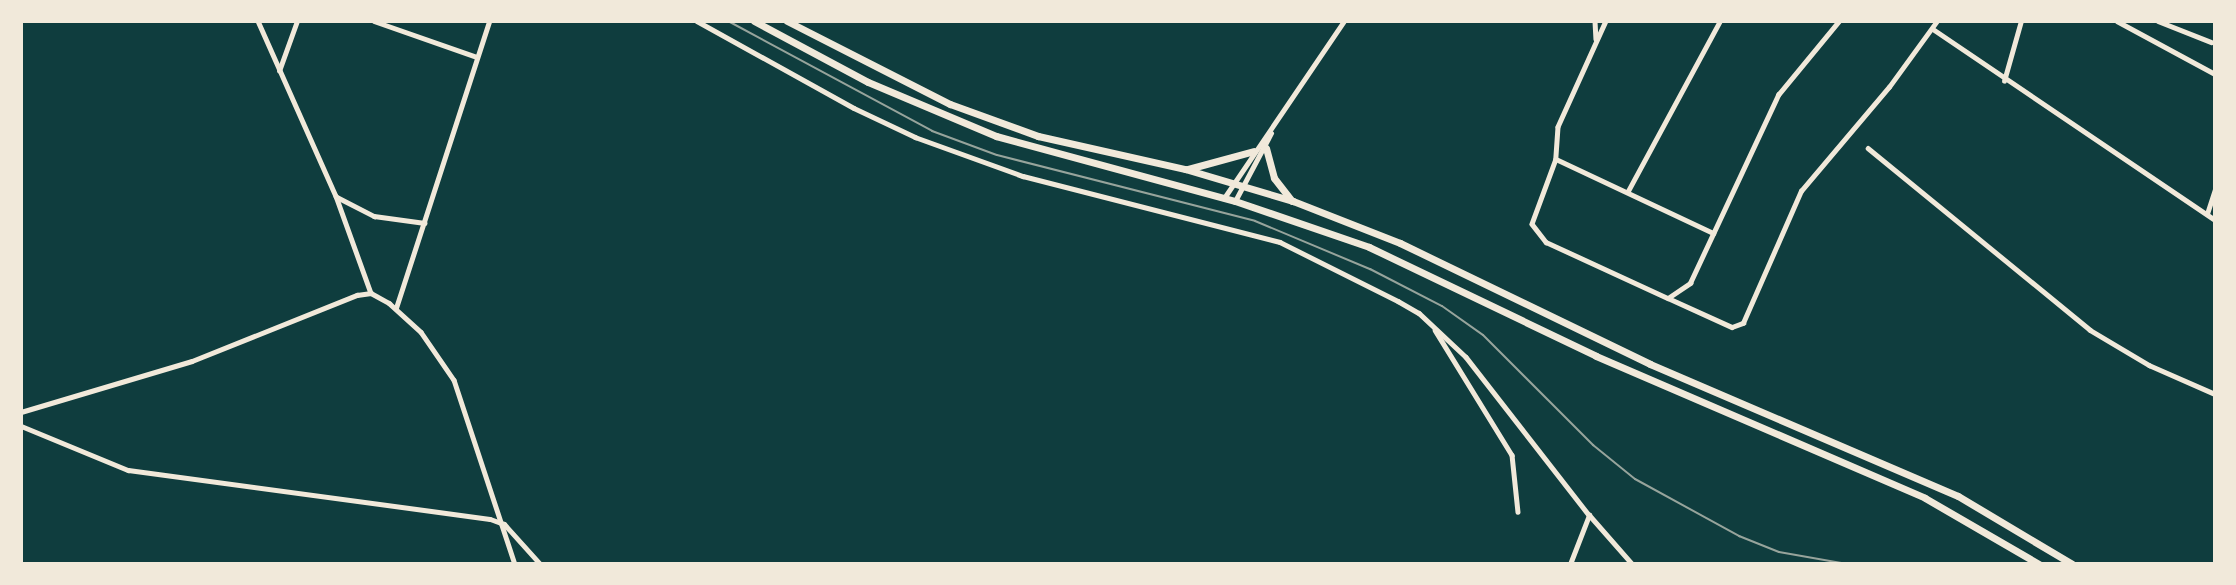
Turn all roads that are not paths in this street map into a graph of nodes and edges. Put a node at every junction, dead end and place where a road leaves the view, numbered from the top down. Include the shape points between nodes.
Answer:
1 (258, 21) edge
2 (298, 21) edge
3 (374, 21) edge
4 (489, 21) edge
5 (697, 21) edge
6 (754, 21) edge
7 (787, 21) edge
8 (1344, 21) edge
9 (1595, 21) edge
10 (1606, 21) edge
11 (1720, 21) edge
12 (1839, 21) edge
13 (2021, 21) edge
14 (2117, 21) edge
15 (2158, 21) edge
16 (1936, 22) edge
17 (1933, 29) junction
18 (1596, 40) junction
19 (2211, 42) dead end
20 (477, 57) junction
21 (279, 72) junction
22 (2215, 74) edge
23 (2004, 81) junction
24 (1271, 132) junction
25 (1266, 148) junction
26 (1868, 148) dead end
27 (1254, 151) junction
28 (1556, 159) junction
29 (1185, 169) junction
30 (1233, 184) junction
31 (1243, 187) junction
32 (2215, 190) edge
33 (1628, 191) junction
34 (336, 196) junction
35 (1224, 198) junction
36 (1235, 201) junction
37 (1293, 201) junction
38 (2207, 214) junction
39 (2215, 220) edge
40 (425, 223) junction
41 (1713, 233) junction
42 (371, 293) junction
43 (1668, 298) junction
44 (396, 309) junction
45 (1431, 323) junction
46 (2215, 394) edge
47 (21, 412) edge
48 (21, 426) edge
49 (1518, 512) dead end
50 (1588, 515) junction
51 (504, 524) junction
52 (515, 564) edge
53 (540, 564) edge
54 (1570, 564) edge
55 (1632, 564) edge
56 (2039, 564) edge
57 (2072, 564) edge

1 - 21 street
2 - 21 street
3 - 20 street
4 - 20 street
5 - 45 street via 915,137 1023,176 1280,242 1362,281
6 - 35 highway via 868,82 952,119 1031,148
7 - 29 highway via 950,104 1038,136
8 - 24 street
9 - 18 street
10 - 18 street
11 - 33 street
12 - 41 street via 1778,95
13 - 23 street
14 - 22 street
15 - 19 street
16 - 17 street
17 - 23 street
17 - 43 street via 1801,191 1743,323 1732,327
18 - 28 street via 1559,127
20 - 40 street
21 - 34 street
23 - 38 street
24 - 25 street
24 - 27 street
25 - 31 street
25 - 37 highway via 1274,178
26 - 46 street via 2090,330 2148,365
27 - 29 highway
27 - 30 street
28 - 33 street
28 - 43 street via 1532,224 1540,237
29 - 30 highway
30 - 31 highway
30 - 35 street
31 - 36 street
31 - 37 highway
32 - 38 street
33 - 41 street
34 - 40 street via 374,216
34 - 42 street
35 - 36 highway
36 - 56 highway via 1405,262 1595,356 1924,498
37 - 57 highway via 1400,243 1650,364 1958,496
38 - 39 street
40 - 44 street
41 - 43 street via 1690,283
42 - 44 street
42 - 47 street via 192,361
44 - 51 street via 421,332 454,380
45 - 49 street via 1512,455
45 - 50 street via 1483,377
48 - 51 street via 128,470 425,507
50 - 54 street
50 - 55 street
51 - 52 street
51 - 53 street

